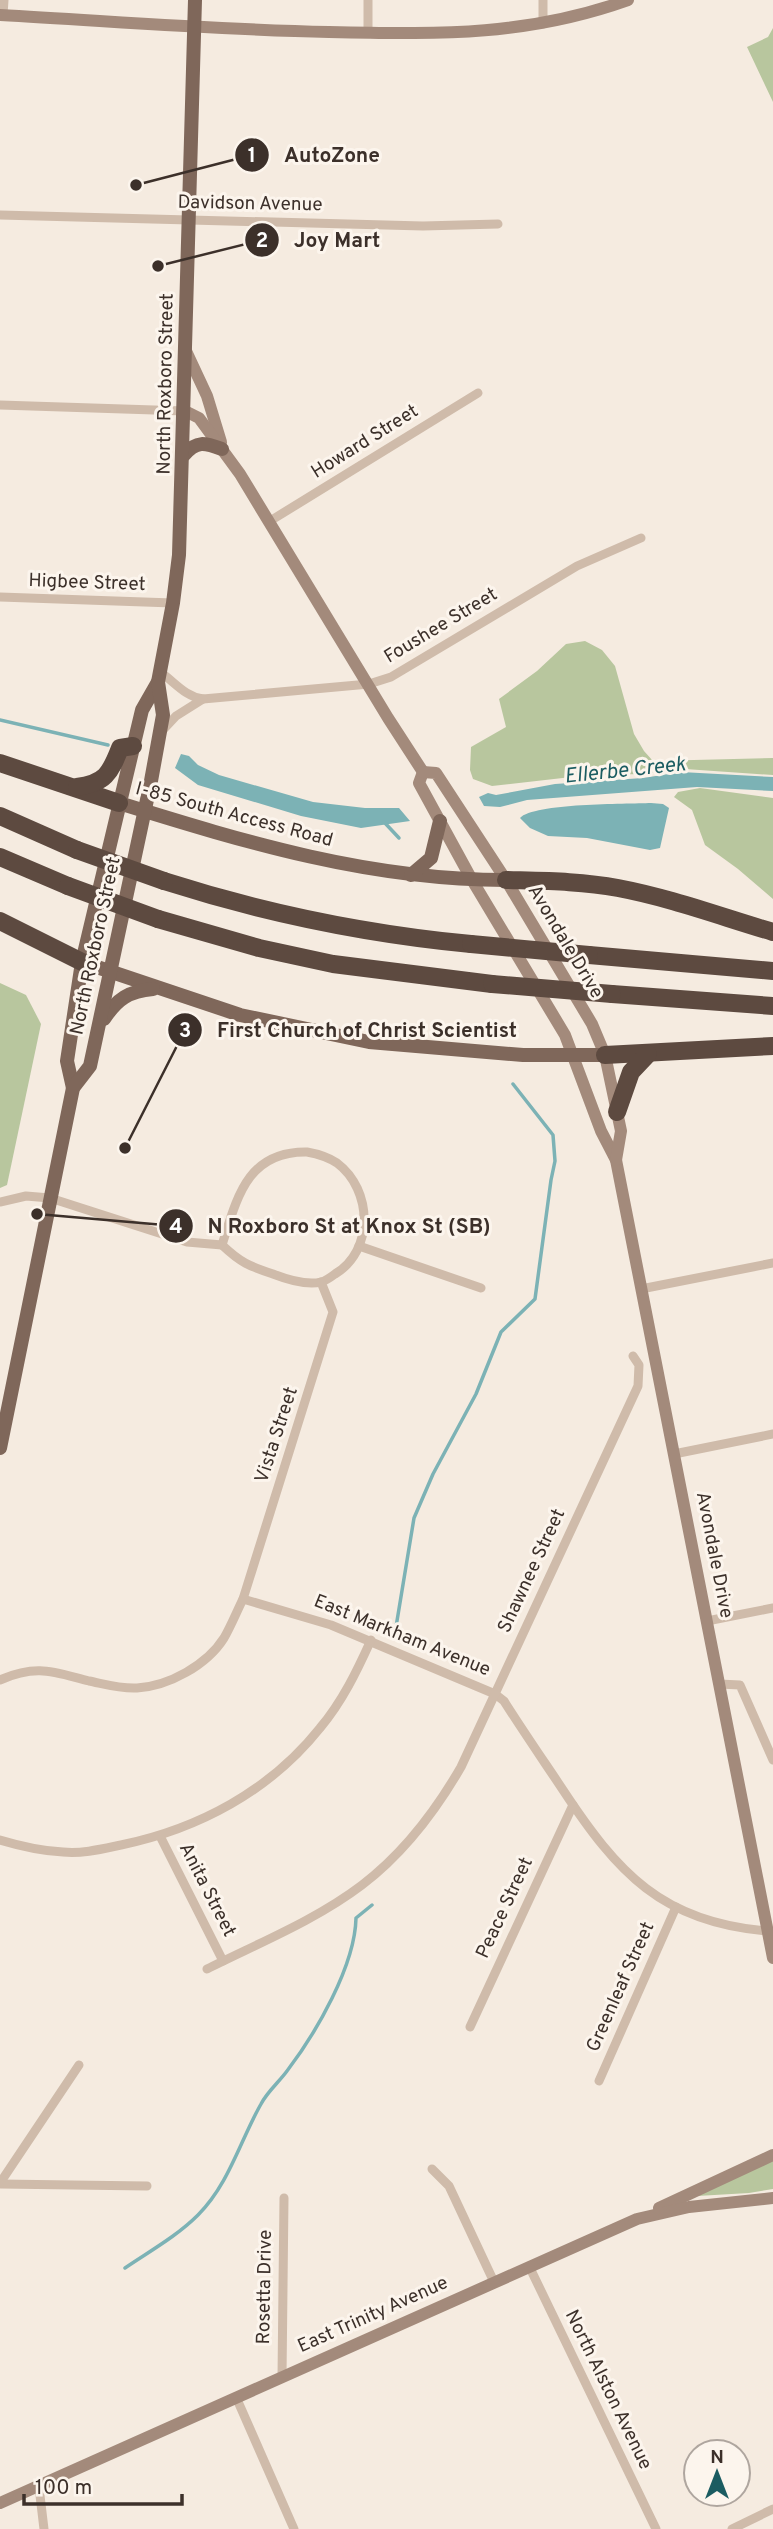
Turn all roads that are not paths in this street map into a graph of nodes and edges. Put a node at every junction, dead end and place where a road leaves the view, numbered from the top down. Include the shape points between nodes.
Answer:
1 (4, 0) edge
2 (195, 0) edge
3 (368, 0) edge
4 (543, 0) edge
5 (628, 0) edge
6 (2, 15) edge
7 (543, 24) junction
8 (194, 27) junction
9 (368, 33) junction
10 (0, 215) edge
11 (189, 220) junction
12 (498, 224) dead end
13 (186, 351) junction
14 (478, 393) dead end
15 (0, 405) edge
16 (185, 411) junction
17 (222, 449) junction
18 (184, 455) junction
19 (270, 521) junction
20 (641, 538) dead end
21 (0, 597) edge
22 (173, 603) junction
23 (159, 677) junction
24 (369, 684) junction
25 (203, 699) junction
26 (159, 734) junction
27 (133, 746) junction
28 (0, 762) edge
29 (423, 772) junction
30 (76, 787) junction
31 (119, 803) junction
32 (145, 811) junction
33 (0, 816) edge
34 (440, 821) junction
35 (0, 858) edge
36 (411, 875) junction
37 (472, 880) junction
38 (506, 880) junction
39 (0, 921) edge
40 (773, 932) edge
41 (82, 962) junction
42 (773, 971) edge
43 (111, 972) junction
44 (160, 989) junction
45 (773, 1006) edge
46 (100, 1026) junction
47 (773, 1046) edge
48 (648, 1054) junction
49 (605, 1055) junction
50 (573, 1057) junction
51 (74, 1088) junction
52 (617, 1112) junction
53 (616, 1160) junction
54 (50, 1198) junction
55 (0, 1202) edge
56 (222, 1245) junction
57 (359, 1246) junction
58 (773, 1263) edge
59 (321, 1282) junction
60 (481, 1288) dead end
61 (641, 1289) junction
62 (633, 1356) dead end
63 (773, 1434) edge
64 (0, 1448) edge
65 (674, 1454) junction
66 (243, 1598) junction
67 (773, 1608) edge
68 (706, 1621) junction
69 (371, 1640) junction
70 (0, 1680) edge
71 (719, 1684) junction
72 (495, 1694) junction
73 (773, 1760) edge
74 (573, 1805) junction
75 (160, 1836) junction
76 (0, 1840) edge
77 (676, 1907) junction
78 (770, 1931) edge
79 (773, 1958) edge
80 (223, 1961) junction
81 (208, 1969) dead end
82 (470, 2027) dead end
83 (79, 2066) dead end
84 (599, 2081) dead end
85 (773, 2155) edge
86 (432, 2169) dead end
87 (0, 2183) edge
88 (147, 2186) dead end
89 (284, 2198) dead end
90 (773, 2198) edge
91 (637, 2219) junction
92 (529, 2266) junction
93 (494, 2282) junction
94 (282, 2376) junction
95 (236, 2397) junction
96 (39, 2487) junction
97 (0, 2503) edge
98 (773, 2509) edge
99 (44, 2529) edge
100 (294, 2529) edge
101 (656, 2529) edge
102 (732, 2529) edge

1 - 6 street
2 - 8 main road, North Roxboro Street
3 - 9 street
4 - 7 street
5 - 7 main road
6 - 8 main road
7 - 9 main road via 476,33
8 - 9 main road
8 - 11 main road, North Roxboro Street
10 - 11 street, Davidson Avenue
11 - 12 street, Davidson Avenue
11 - 13 main road, North Roxboro Street
13 - 16 main road, North Roxboro Street
13 - 17 main road, Avondale Drive via 208,396
14 - 19 street, Howard Street
15 - 16 street
16 - 17 main road, Avondale Drive via 199,418
16 - 18 main road, North Roxboro Street
17 - 18 main road via 206,443 192,446
17 - 19 main road, Avondale Drive
18 - 22 main road, North Roxboro Street
19 - 24 main road, Avondale Drive
20 - 24 street, Foushee Street via 577,566 391,677
21 - 22 street, Higbee Street
22 - 23 main road, North Roxboro Street
23 - 25 street
23 - 26 main road, North Roxboro Street via 163,715
23 - 27 main road, North Roxboro Street via 142,710
24 - 25 street, Foushee Street
24 - 29 main road, Avondale Drive
25 - 26 street, Foushee Street via 176,716
26 - 32 main road, North Roxboro Street
27 - 30 highway via 120,748 101,781
27 - 31 main road, North Roxboro Street
28 - 30 highway
29 - 34 main road, Avondale Drive via 419,783
29 - 38 main road, Avondale Drive via 436,773
30 - 31 highway
31 - 32 main road, I-85 South Access Road
31 - 41 main road, North Roxboro Street
32 - 36 main road, I-85 South Access Road via 295,855
32 - 43 main road, North Roxboro Street
33 - 42 highway, bridge via 163,881 323,923 471,944
34 - 36 main road via 431,858
34 - 37 main road, Avondale Drive
35 - 45 highway, bridge via 158,919 333,964 492,984
36 - 37 main road, I-85 South Access Road
37 - 38 main road, I-85 South Access Road
37 - 50 main road, Avondale Drive via 565,1035
38 - 40 highway via 617,888
38 - 49 main road, Avondale Drive via 592,1024
39 - 41 highway
41 - 43 main road
41 - 51 main road, North Roxboro Street via 67,1061
43 - 44 main road
43 - 46 main road, North Roxboro Street
44 - 46 main road via 123,997
44 - 50 main road via 240,1015 369,1042
46 - 51 main road, North Roxboro Street via 90,1066
47 - 48 highway
48 - 49 highway
48 - 52 highway via 631,1072
49 - 50 main road
49 - 52 main road, Avondale Drive
50 - 53 main road, Avondale Drive
51 - 54 main road, North Roxboro Street
52 - 53 main road, Avondale Drive via 621,1131
53 - 61 main road, Avondale Drive
54 - 55 street via 26,1196
54 - 56 street via 187,1242
54 - 64 main road, North Roxboro Street
56 - 57 street via 246,1180 268,1160 297,1152 321,1155 349,1175 364,1205
56 - 59 street via 240,1262 302,1283
57 - 59 street via 345,1268
57 - 60 street
58 - 61 street
59 - 66 street, Vista Street via 333,1312
61 - 65 main road, Avondale Drive
62 - 72 street, Shawnee Street via 639,1365 638,1386
63 - 65 street
65 - 68 main road, Avondale Drive
66 - 69 street, East Markham Avenue
66 - 70 street via 223,1639 201,1662 156,1684 113,1686 53,1670 15,1673
67 - 68 street
68 - 71 main road, Avondale Drive
69 - 72 street, East Markham Avenue
69 - 75 street via 322,1727 275,1773 211,1816
71 - 73 street via 740,1685
71 - 78 main road, Avondale Drive
72 - 74 street, East Markham Avenue
72 - 80 street, Shawnee Street via 451,1785 420,1830 387,1864 318,1913
74 - 77 street, East Markham Avenue via 615,1862 638,1884
74 - 82 street, Peace Street
75 - 76 street via 78,1852
75 - 80 street, Anita Street
77 - 78 street, East Markham Avenue via 719,1923
77 - 84 street, Greenleaf Street
78 - 79 main road, Avondale Drive
80 - 81 street, Shawnee Street
83 - 87 street
85 - 91 main road
86 - 93 street via 449,2186
87 - 88 street
89 - 94 street, Rosetta Drive
90 - 91 main road, East Trinity Avenue via 689,2207
91 - 92 main road, East Trinity Avenue
92 - 93 main road, East Trinity Avenue
92 - 101 street, North Alston Avenue
93 - 94 main road, East Trinity Avenue
94 - 95 main road, East Trinity Avenue
95 - 96 main road, East Trinity Avenue
95 - 100 street
96 - 97 main road, East Trinity Avenue
96 - 99 street
98 - 102 street

